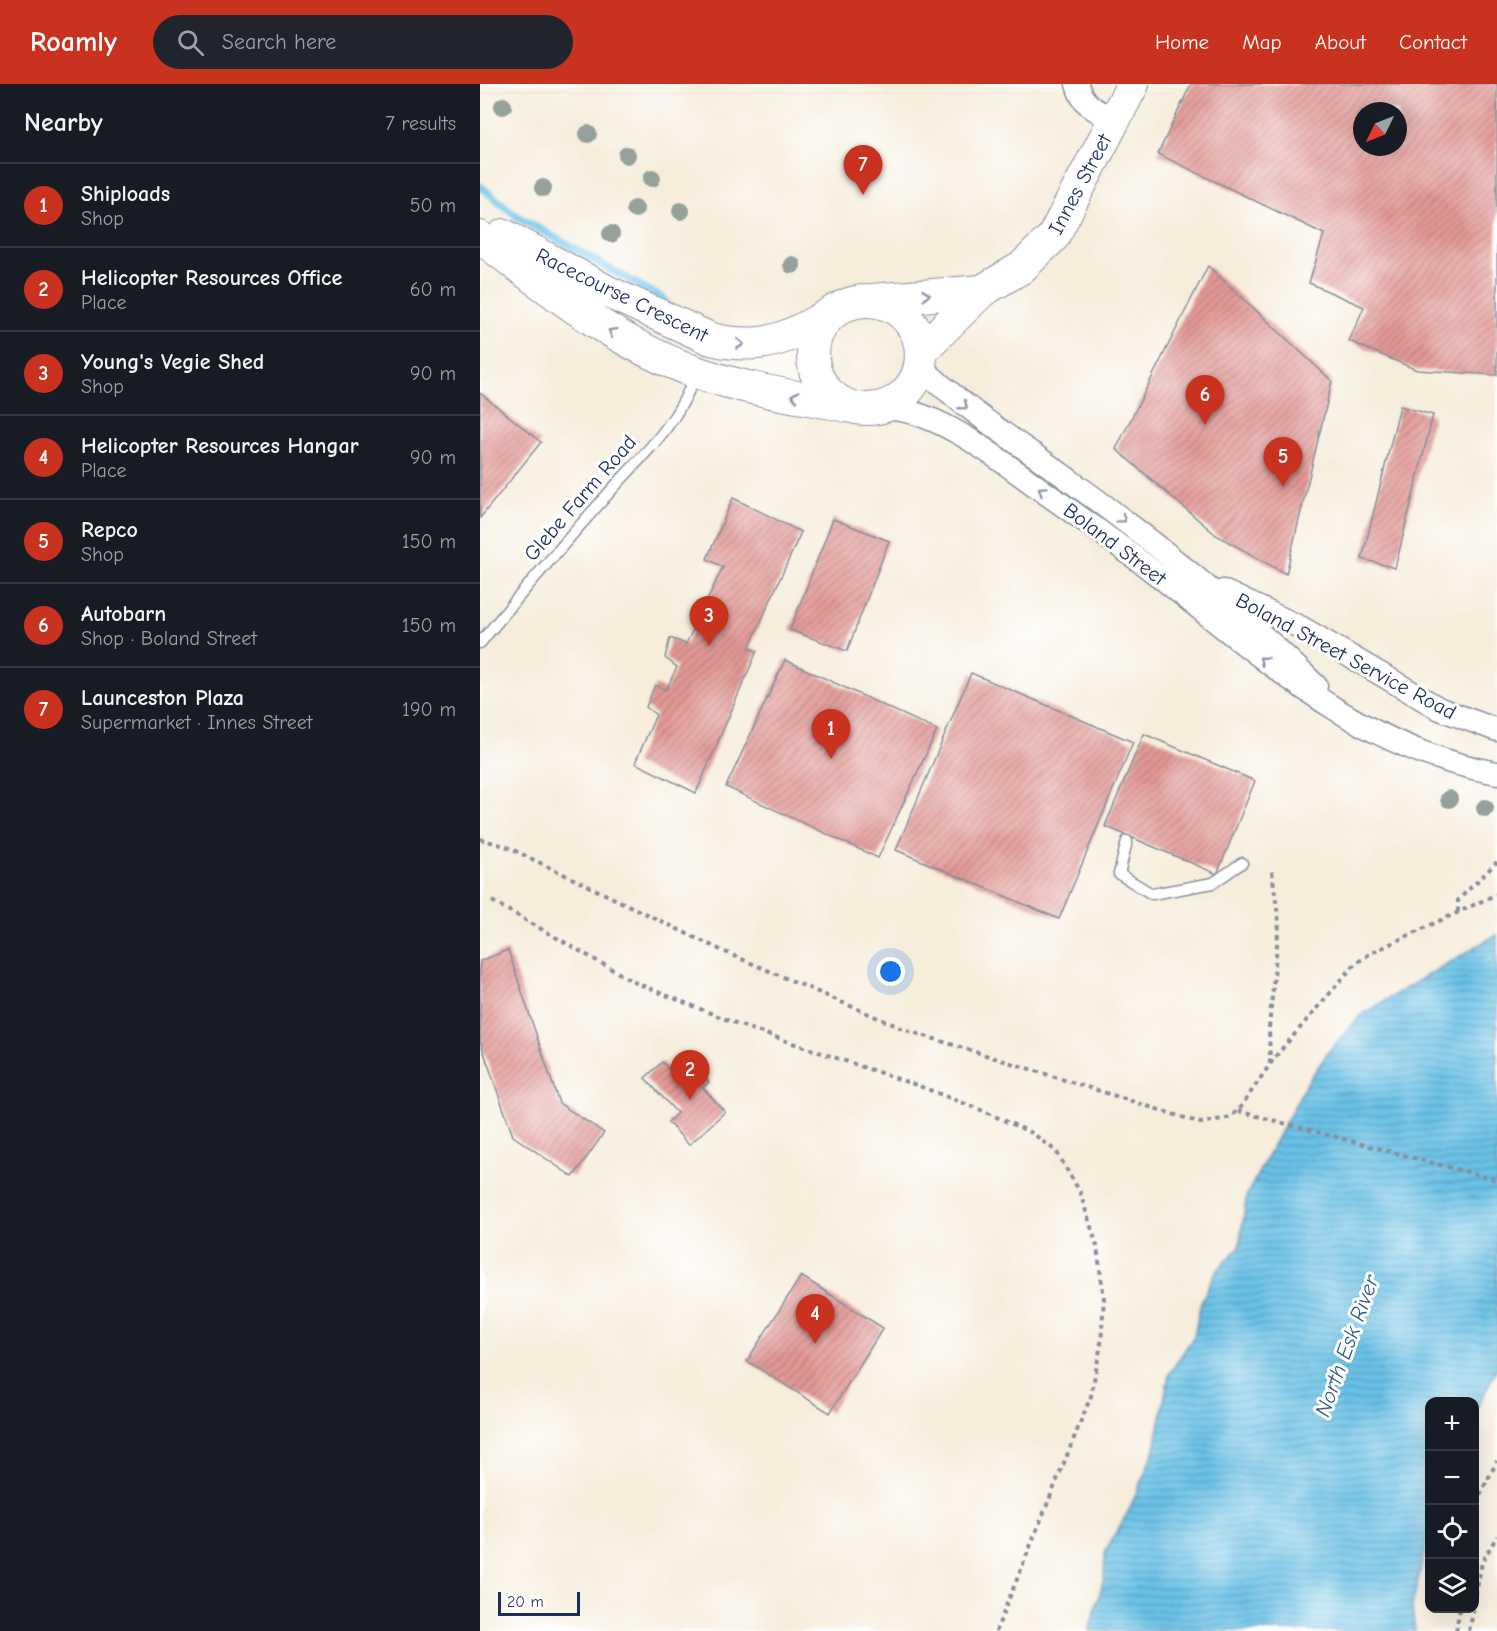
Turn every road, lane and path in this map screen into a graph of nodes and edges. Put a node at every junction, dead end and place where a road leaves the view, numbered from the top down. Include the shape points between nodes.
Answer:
1 (1077, 84) edge
2 (1133, 84) edge
3 (1115, 120) junction
4 (480, 220) edge
5 (480, 237) edge
6 (982, 291) junction
7 (870, 300) junction
8 (836, 310) junction
9 (921, 359) junction
10 (696, 372) junction
11 (860, 408) junction
12 (1197, 579) junction
13 (480, 643) edge
14 (1346, 716) junction
15 (1497, 730) edge
16 (1497, 773) edge
17 (480, 840) edge
18 (1127, 841) dead end
19 (1497, 862) edge
20 (1242, 864) dead end
21 (1272, 871) dead end
22 (1497, 894) edge
23 (492, 901) dead end
24 (1458, 912) junction
25 (1270, 1064) junction
26 (1238, 1111) junction
27 (1497, 1180) edge
28 (1497, 1461) edge
29 (1476, 1505) edge
30 (1497, 1536) edge
31 (1479, 1578) edge
32 (1459, 1613) edge
33 (1473, 1613) edge
34 (996, 1631) edge
35 (1456, 1631) edge
36 (1469, 1631) edge

1 - 3 street via 1080,97 1091,108
2 - 3 street, Innes Street
3 - 6 street, Innes Street via 1053,237 1021,268
4 -> 8 street, Racecourse Crescent via 608,292 729,344 761,344 798,333
4 - 10 street via 558,277 685,340 696,352
10 -> 5 street, Racecourse Crescent via 643,349 580,313
7 -> 6 street, Innes Street
6 - 9 street, Innes Street
7 - 8 street via 852,302
7 - 9 street via 895,308 905,316 919,338
8 - 11 street via 817,334 814,365 829,393
9 - 11 street via 915,380 901,396 882,407
9 -> 12 street, Boland Street via 962,405 1072,481
11 -> 10 street, Racecourse Crescent via 746,387
10 - 13 lane, Glebe Farm Road via 666,431
14 -> 11 street, Boland Street via 1273,669 1098,529 964,438 919,415 894,409
12 - 14 street, Boland Street via 1258,630
12 - 15 street, Boland Street Service Road via 1302,628 1440,709
14 - 16 street, Boland Street via 1438,757
17 - 26 path via 505,846 712,946 906,1030 1201,1123
18 - 20 lane via 1119,874 1152,894 1213,883
19 - 24 path via 1458,900
21 - 25 path via 1279,923 1269,1028
22 - 24 path
23 - 34 path via 636,983 745,1027 981,1110 1032,1133 1056,1151 1080,1192 1097,1246 1104,1299 1101,1344 1090,1396
24 - 25 path via 1355,964
25 - 26 path
26 - 27 path
28 - 29 path
30 - 31 path via 1482,1562
32 - 35 path
33 - 36 path

